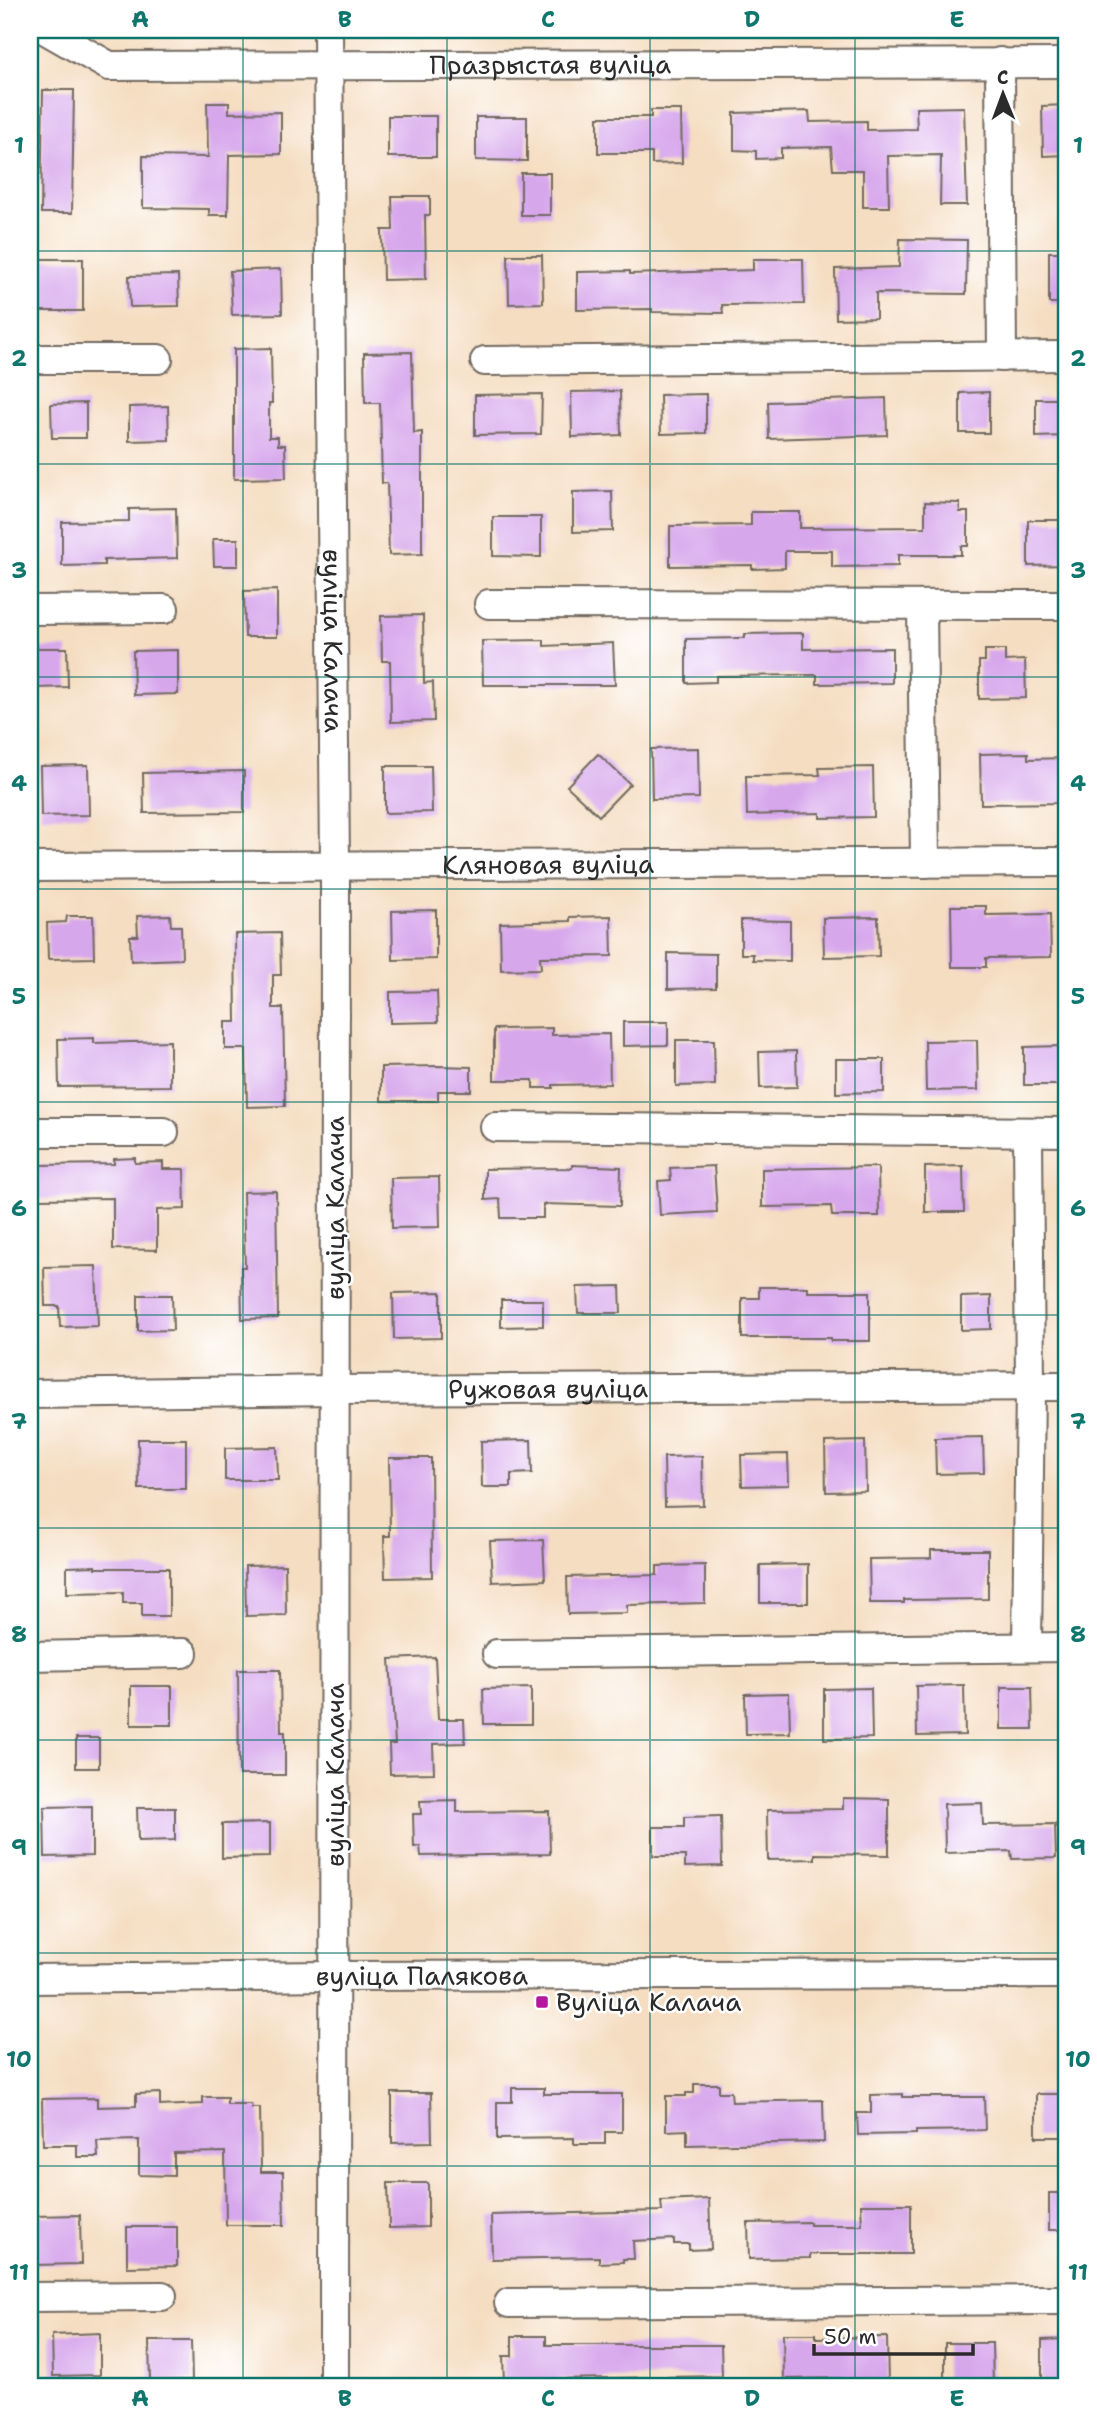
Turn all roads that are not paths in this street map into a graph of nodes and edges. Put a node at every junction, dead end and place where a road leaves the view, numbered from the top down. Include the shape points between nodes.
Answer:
1 (46, 30) edge
2 (328, 30) edge
3 (1000, 62) junction
4 (1067, 63) edge
5 (328, 67) junction
6 (1067, 356) edge
7 (1002, 357) junction
8 (30, 359) edge
9 (158, 359) dead end
10 (485, 361) dead end
11 (489, 604) dead end
12 (922, 605) junction
13 (1067, 605) edge
14 (164, 609) dead end
15 (30, 610) edge
16 (1067, 862) edge
17 (925, 863) junction
18 (335, 865) junction
19 (30, 867) edge
20 (495, 1127) dead end
21 (30, 1132) edge
22 (164, 1132) dead end
23 (1028, 1132) junction
24 (1067, 1132) edge
25 (1030, 1386) junction
26 (1067, 1386) edge
27 (334, 1390) junction
28 (30, 1394) edge
29 (1027, 1647) junction
30 (1067, 1647) edge
31 (183, 1653) dead end
32 (497, 1654) dead end
33 (30, 1656) edge
34 (1067, 1974) edge
35 (335, 1976) junction
36 (30, 1979) edge
37 (162, 2296) dead end
38 (30, 2297) edge
39 (1067, 2300) edge
40 (509, 2303) dead end
41 (334, 2387) edge

1 - 5 street, Празрыстая вуліца via 108,66
2 - 5 street, вуліца Калача
3 - 4 street, Празрыстая вуліца
3 - 5 street, Празрыстая вуліца
3 - 7 street
5 - 18 street, вуліца Калача
6 - 7 street
7 - 10 street
8 - 9 street
11 - 12 street
12 - 13 street
12 - 17 street
14 - 15 street
16 - 17 street, Кляновая вуліца
17 - 18 street, Кляновая вуліца
18 - 19 street, Кляновая вуліца
18 - 27 street, вуліца Калача
20 - 23 street
21 - 22 street
23 - 24 street
23 - 25 street
25 - 26 street, Ружовая вуліца
25 - 27 street, Ружовая вуліца
25 - 29 street
27 - 28 street, Ружовая вуліца
27 - 35 street, вуліца Калача
29 - 30 street
29 - 32 street
31 - 33 street
34 - 35 street, вуліца Палякова
35 - 36 street, вуліца Палякова
35 - 41 street, вуліца Калача
37 - 38 street
39 - 40 street

